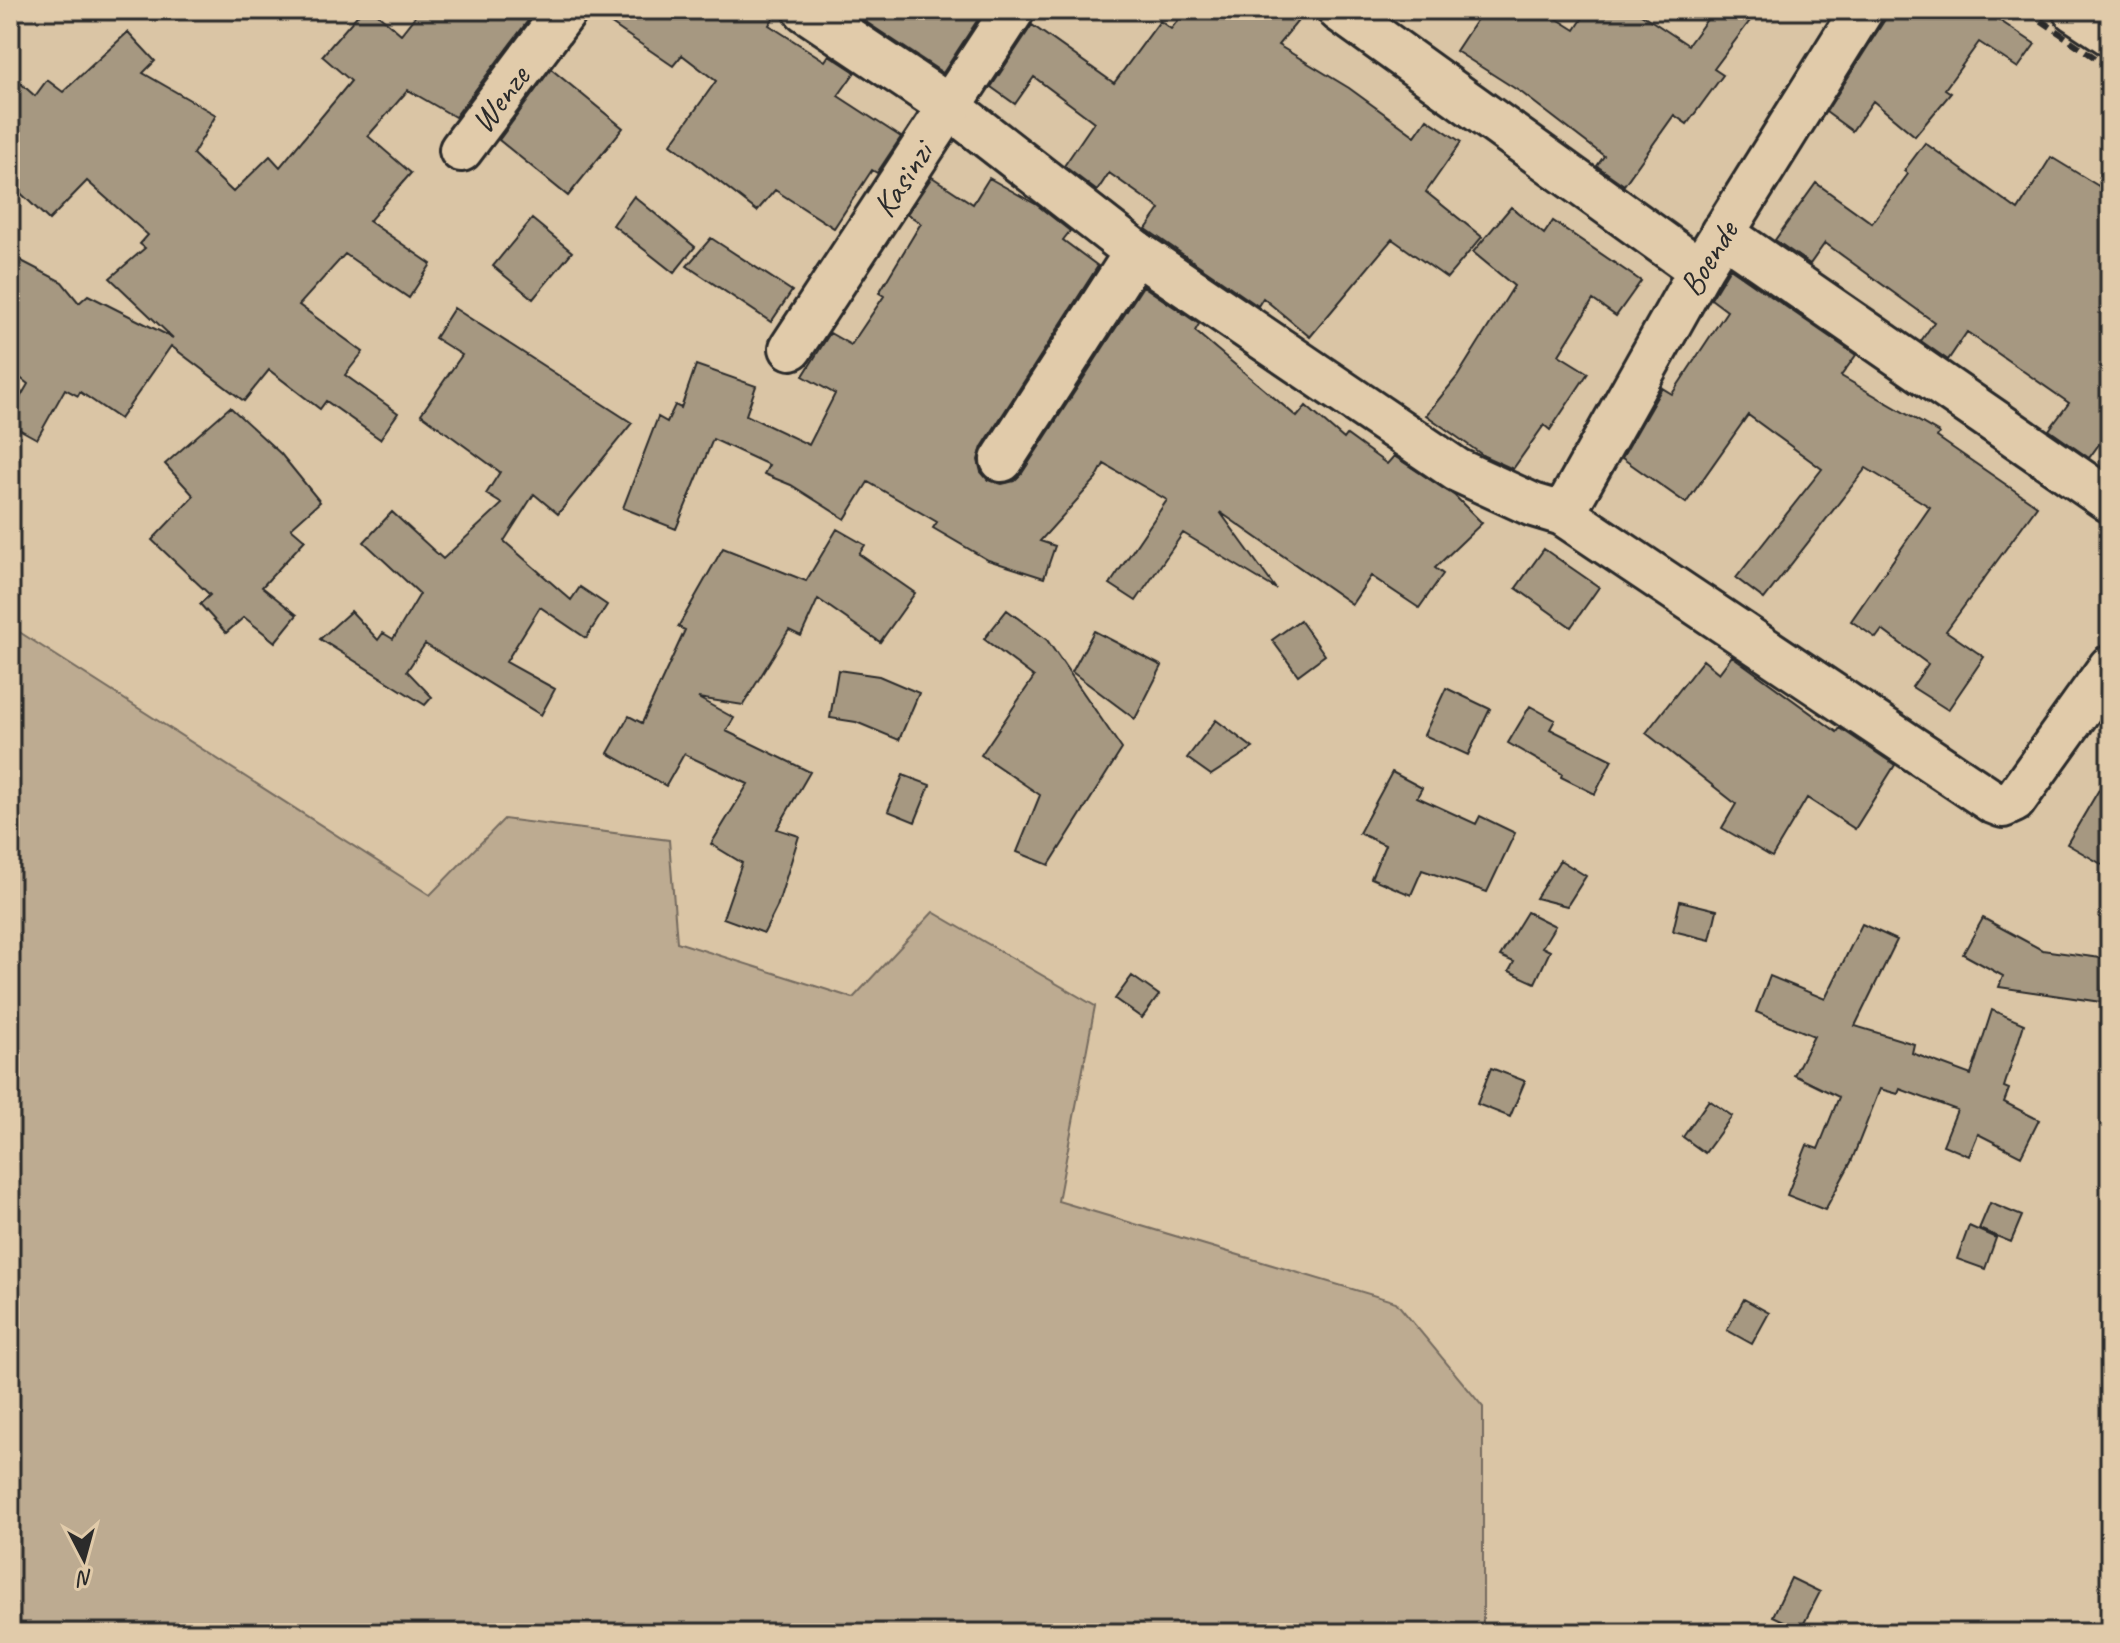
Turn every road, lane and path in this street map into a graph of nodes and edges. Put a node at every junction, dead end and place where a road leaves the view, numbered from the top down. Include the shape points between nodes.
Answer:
1 (566, 10) edge
2 (805, 10) edge
3 (1013, 10) edge
4 (1339, 10) edge
5 (1862, 10) edge
6 (2074, 10) edge
7 (2110, 34) edge
8 (947, 105) junction
9 (461, 150) dead end
10 (1722, 233) junction
11 (1136, 252) junction
12 (1700, 270) junction
13 (791, 348) dead end
14 (1002, 460) dead end
15 (2110, 501) edge
16 (1563, 514) junction
17 (2110, 667) edge

1 - 9 street, Wenze
2 - 8 street
3 - 8 street, Kasinzi
4 - 12 street
5 - 10 street, Boende
6 - 7 street
8 - 11 street
8 - 13 street, Kasinzi
10 - 12 street, Boende
10 - 15 street
11 - 14 street
11 - 16 street via 1457,470
12 - 16 street, Boende
16 - 17 street via 2003,806 2014,801

